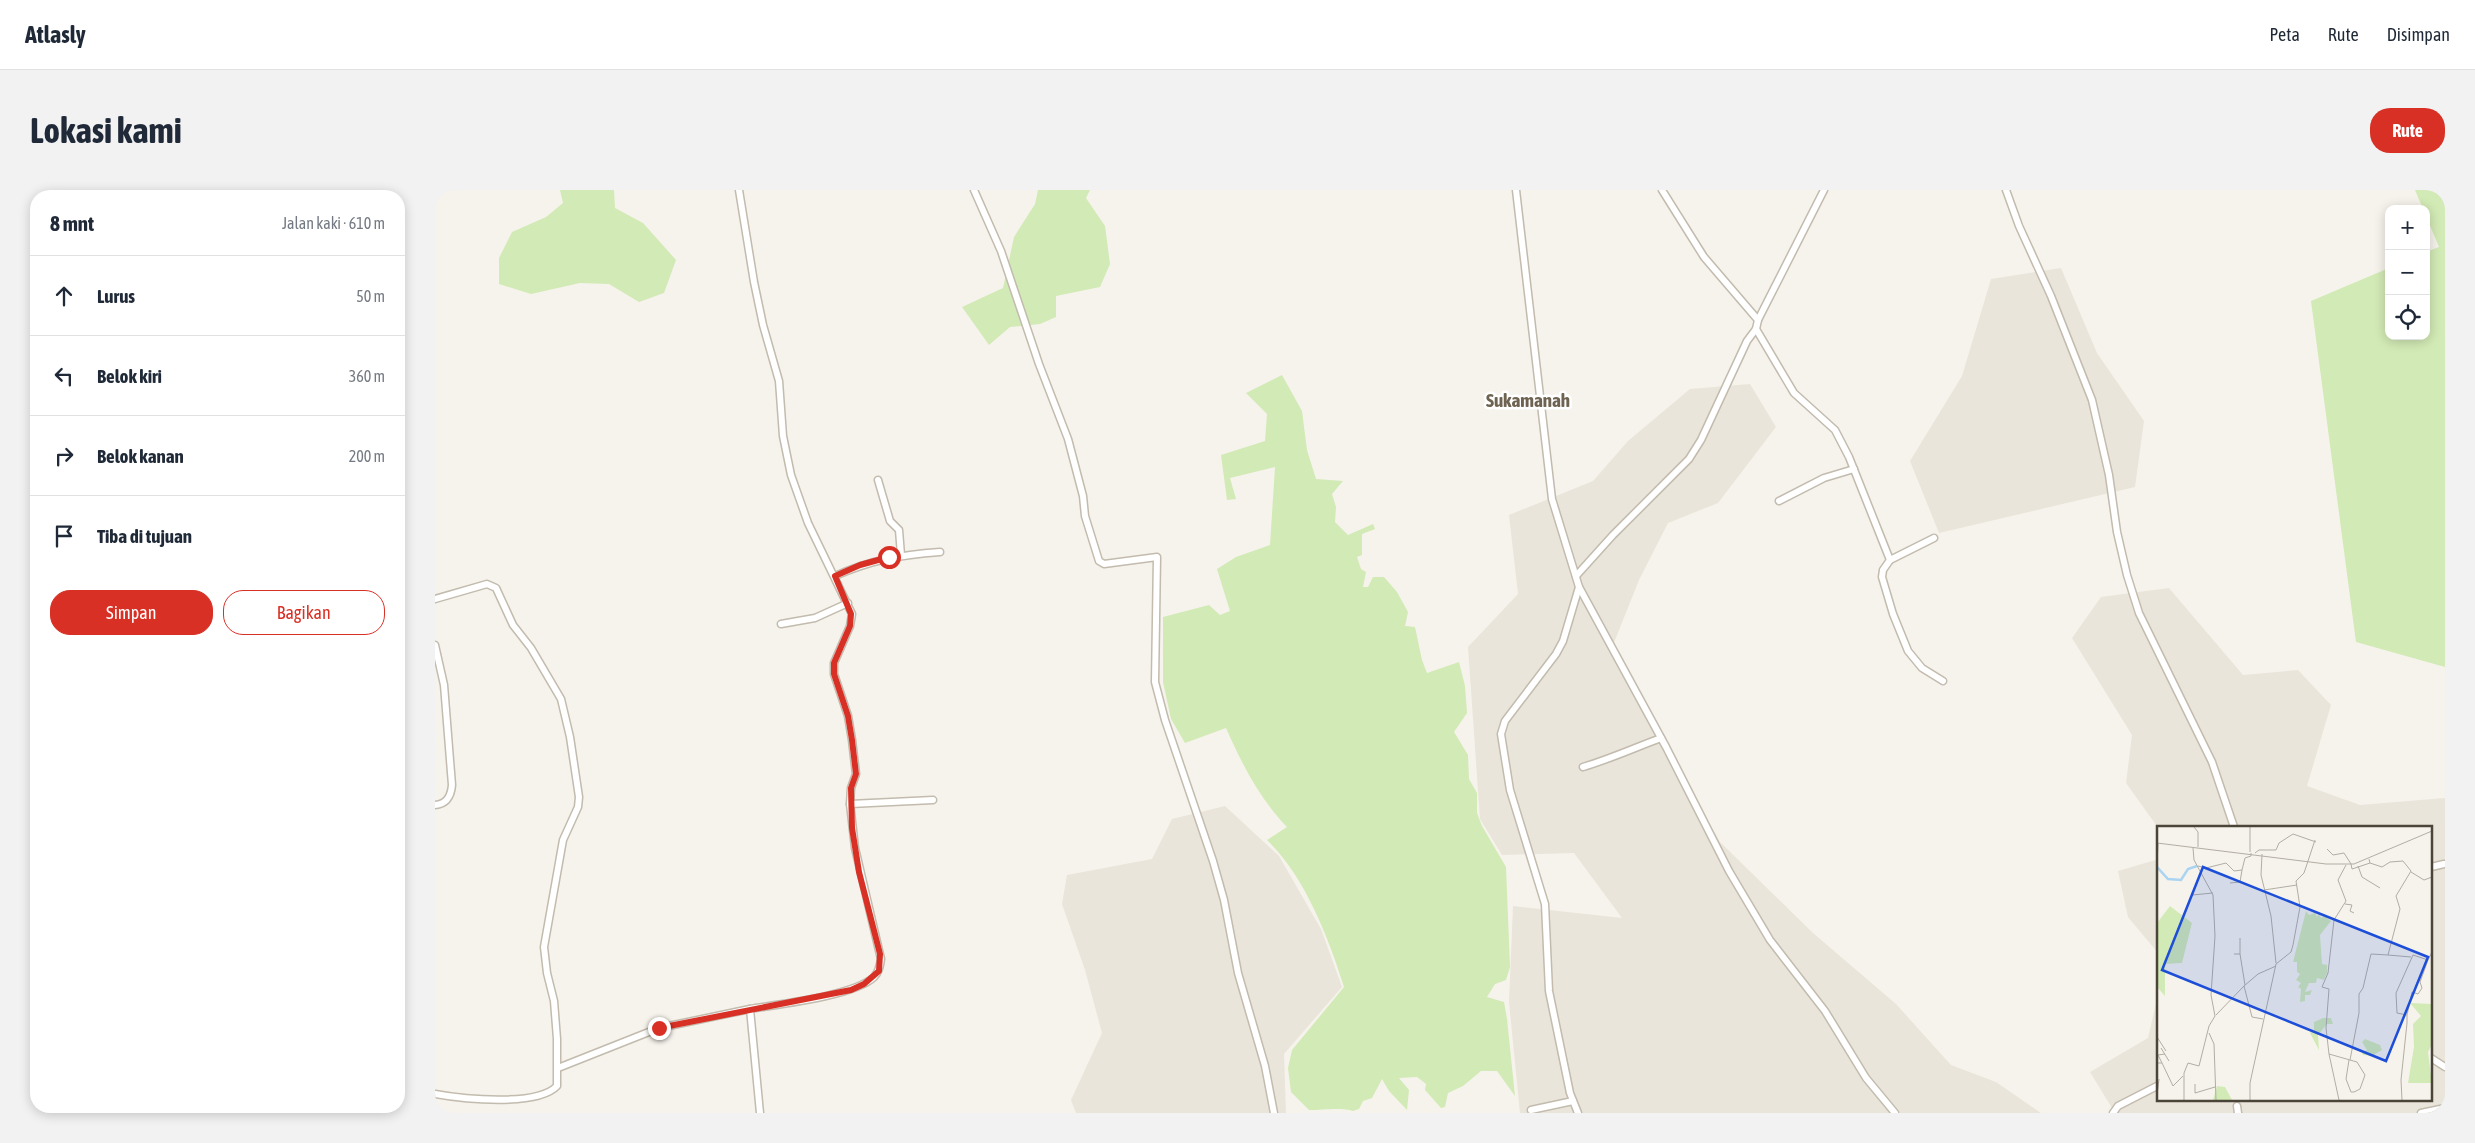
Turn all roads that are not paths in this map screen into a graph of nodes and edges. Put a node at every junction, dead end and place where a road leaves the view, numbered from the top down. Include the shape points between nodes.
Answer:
1 (739, 190) edge
2 (975, 190) edge
3 (1516, 190) edge
4 (1662, 190) edge
5 (1824, 190) edge
6 (2006, 190) edge
7 (1758, 320) junction
8 (1756, 329) junction
9 (1854, 469) junction
10 (878, 480) dead end
11 (1779, 501) dead end
12 (1934, 538) dead end
13 (939, 552) dead end
14 (901, 555) junction
15 (1889, 560) junction
16 (835, 576) junction
17 (1575, 576) junction
18 (1579, 587) junction
19 (435, 599) edge
20 (848, 603) junction
21 (781, 624) dead end
22 (435, 645) edge
23 (1943, 681) dead end
24 (1661, 738) junction
25 (1583, 767) dead end
26 (933, 800) dead end
27 (849, 804) junction
28 (435, 805) edge
29 (2234, 826) edge
30 (2444, 864) dead end
31 (2433, 867) edge
32 (749, 1009) junction
33 (2433, 1059) edge
34 (2445, 1067) edge
35 (558, 1068) junction
36 (2157, 1085) edge
37 (435, 1094) edge
38 (1573, 1101) junction
39 (2237, 1106) dead end
40 (2445, 1108) edge
41 (1531, 1110) dead end
42 (760, 1113) edge
43 (1274, 1113) edge
44 (1578, 1113) edge
45 (1895, 1113) edge
46 (2113, 1113) edge
47 (2238, 1113) edge
48 (2421, 1113) edge

1 - 16 street via 756,290 779,381 789,466 808,523
2 - 43 street via 1001,251 1068,439 1099,561 1104,564 1157,557 1155,682 1224,900 1238,973 1265,1066
3 - 17 street via 1552,499
4 - 7 street via 1704,257
5 - 7 street
6 - 29 street via 2092,400 2109,475 2117,532 2139,613 2215,771
7 - 8 street
8 - 9 street via 1794,393 1835,430
8 - 17 street via 1689,459
9 - 11 street via 1824,478
9 - 15 street
10 - 14 street via 890,522 899,530
12 - 15 street
13 - 14 street
14 - 16 street via 875,560
15 - 23 street via 1882,577 1901,635 1916,662
16 - 20 street
17 - 18 street
18 - 24 street
18 - 38 street via 1559,648 1505,720 1501,734 1510,790 1545,904 1547,983
19 - 35 street via 492,584 513,625 531,648 563,703 579,797 578,807 563,840 543,946 554,1002
20 - 21 street via 815,618
20 - 27 street via 852,620 834,668 852,740 856,774
22 - 28 street via 444,685 452,785 447,800
24 - 25 street
24 - 45 street via 1729,871 1770,940 1825,1011 1866,1078
26 - 27 street
27 - 32 street via 859,872 880,954 879,971 851,990
30 - 31 street
32 - 35 street via 659,1028
32 - 42 street
33 - 34 street
35 - 37 street via 555,1088 529,1097 492,1100
36 - 46 street via 2117,1106
38 - 41 street
38 - 44 street
39 - 47 street
40 - 48 street

